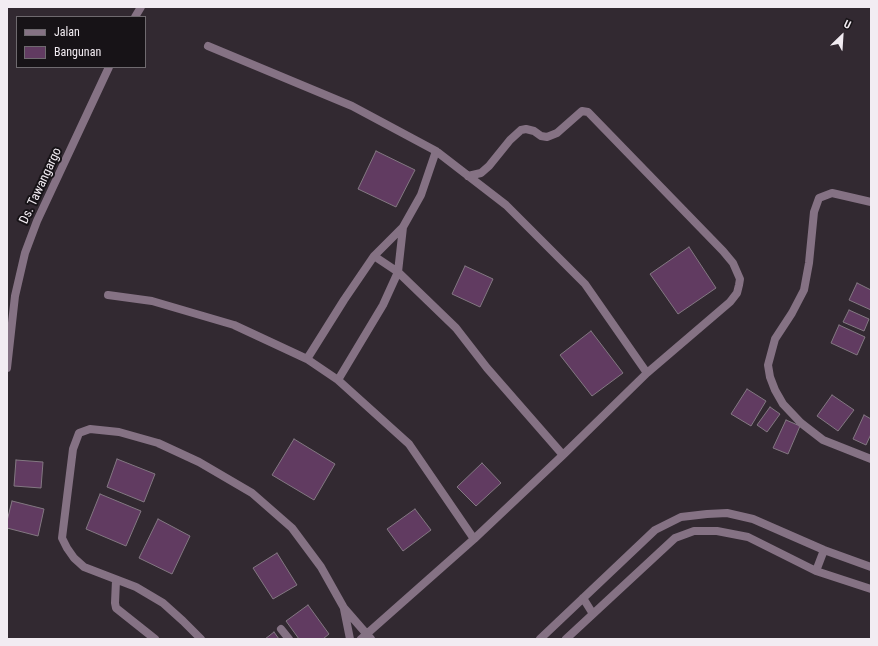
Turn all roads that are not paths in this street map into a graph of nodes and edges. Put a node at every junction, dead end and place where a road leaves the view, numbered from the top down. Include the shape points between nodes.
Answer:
1 (141, 7) edge
2 (136, 16) edge
3 (208, 46) dead end
4 (110, 68) edge
5 (436, 151) junction
6 (468, 176) junction
7 (871, 202) edge
8 (403, 227) junction
9 (374, 256) junction
10 (398, 272) junction
11 (108, 295) dead end
12 (307, 359) junction
13 (7, 368) edge
14 (647, 373) junction
15 (338, 380) junction
16 (563, 455) junction
17 (871, 459) edge
18 (474, 539) junction
19 (824, 550) junction
20 (871, 567) edge
21 (816, 571) junction
22 (116, 580) junction
23 (871, 589) edge
24 (583, 598) junction
25 (344, 608) junction
26 (593, 614) junction
27 (281, 629) dead end
28 (366, 637) edge
29 (155, 639) edge
30 (201, 639) edge
31 (289, 639) edge
32 (350, 639) edge
33 (540, 639) edge
34 (566, 639) edge

1 - 2 street
3 - 5 street via 352,106
4 - 13 street, Ds. Tawangargo via 37,221 25,253 15,296
5 - 6 street
5 - 8 street via 421,196
6 - 14 street via 506,205 585,284
6 - 14 street via 481,173 521,130 534,131 547,137 557,133 582,111 588,112 723,251 740,279 737,293 730,302
7 - 17 street via 832,193 820,198 814,212 804,290 775,339 768,365 774,390 783,404 801,422 823,440
8 - 9 street
8 - 10 street
9 - 10 street
9 - 12 street
10 - 15 street via 383,305
10 - 16 street via 456,328 487,368
11 - 12 street via 152,301 234,325
12 - 15 street
14 - 16 street
15 - 18 street via 409,444
16 - 18 street
18 - 28 street
19 - 20 street
19 - 21 street
19 - 24 street via 753,519 728,513 681,517 656,530
21 - 23 street
21 - 26 street via 748,537 718,531 694,531 675,538
22 - 25 street via 84,567 74,558 62,538 73,449 79,433 90,429 119,432 158,443 199,462 252,494 292,528 321,567
22 - 29 street via 116,608
22 - 30 street via 136,587 163,604
24 - 26 street
24 - 33 street
25 - 28 street
25 - 32 street
26 - 34 street
27 - 31 street

